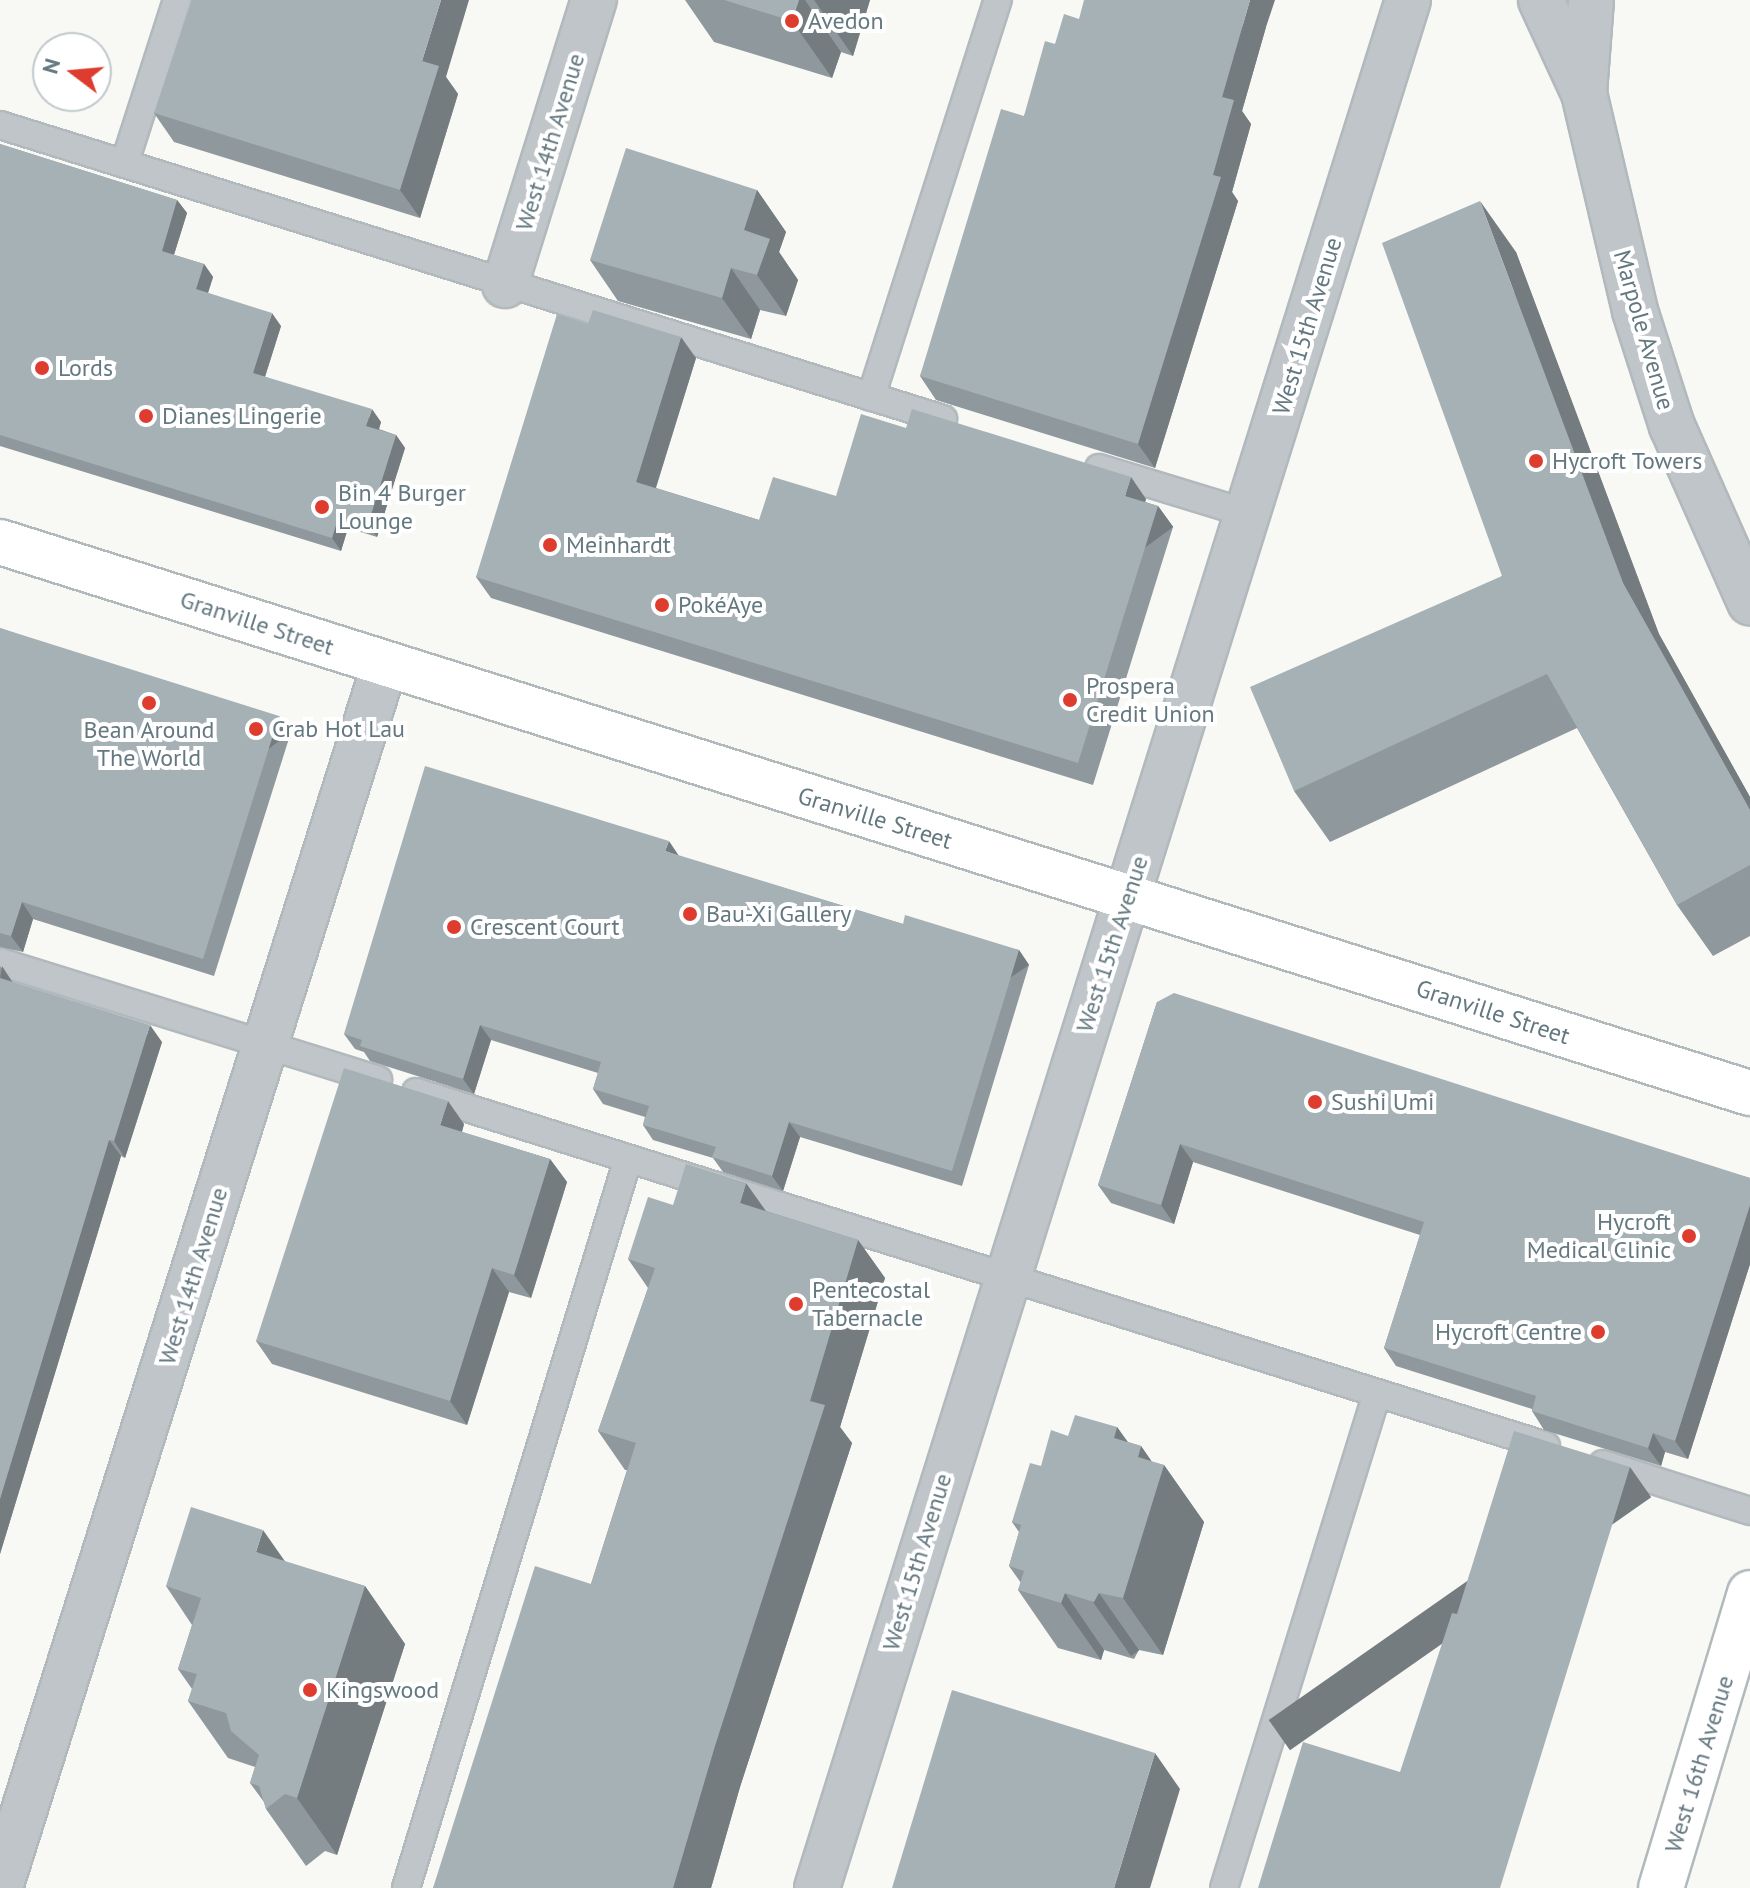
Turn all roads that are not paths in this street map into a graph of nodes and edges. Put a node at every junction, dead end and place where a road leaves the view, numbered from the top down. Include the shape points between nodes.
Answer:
1 (177, 0) edge
2 (594, 0) edge
3 (998, 0) edge
4 (1408, 0) edge
5 (1541, 0) edge
6 (1591, 0) edge
7 (1584, 93) junction
8 (0, 125) edge
9 (125, 162) junction
10 (505, 285) junction
11 (871, 397) junction
12 (976, 429) edge
13 (1080, 462) edge
14 (1249, 514) junction
15 (0, 542) edge
16 (1750, 602) edge
17 (385, 664) junction
18 (1127, 897) junction
19 (0, 962) edge
20 (265, 1045) junction
21 (1750, 1093) edge
22 (628, 1159) junction
23 (1004, 1277) junction
24 (1377, 1393) junction
25 (1750, 1511) edge
26 (1750, 1593) edge
27 (0, 1887) edge
28 (406, 1888) edge
29 (817, 1888) edge
30 (1224, 1888) edge
31 (1661, 1888) edge

1 - 9 lane
2 - 10 street, West 14th Avenue
3 - 11 lane
4 - 14 street, West 15th Avenue
5 - 7 street, Marpole Avenue
6 - 7 street, Marpole Avenue
7 - 16 street, Marpole Avenue via 1639,325 1672,426
8 - 9 lane
9 - 10 lane
10 - 11 lane
11 - 12 lane
13 - 14 lane
14 - 18 street, West 15th Avenue
15 - 17 main road, Granville Street
17 - 18 main road, Granville Street
17 - 20 street, West 14th Avenue
18 - 21 main road, Granville Street
18 - 23 street, West 15th Avenue
19 - 20 lane
20 - 22 lane
20 - 27 street, West 14th Avenue
22 - 23 lane
22 - 28 lane
23 - 24 lane
23 - 29 street, West 15th Avenue
24 - 25 lane
24 - 30 lane
26 - 31 main road, West 16th Avenue

